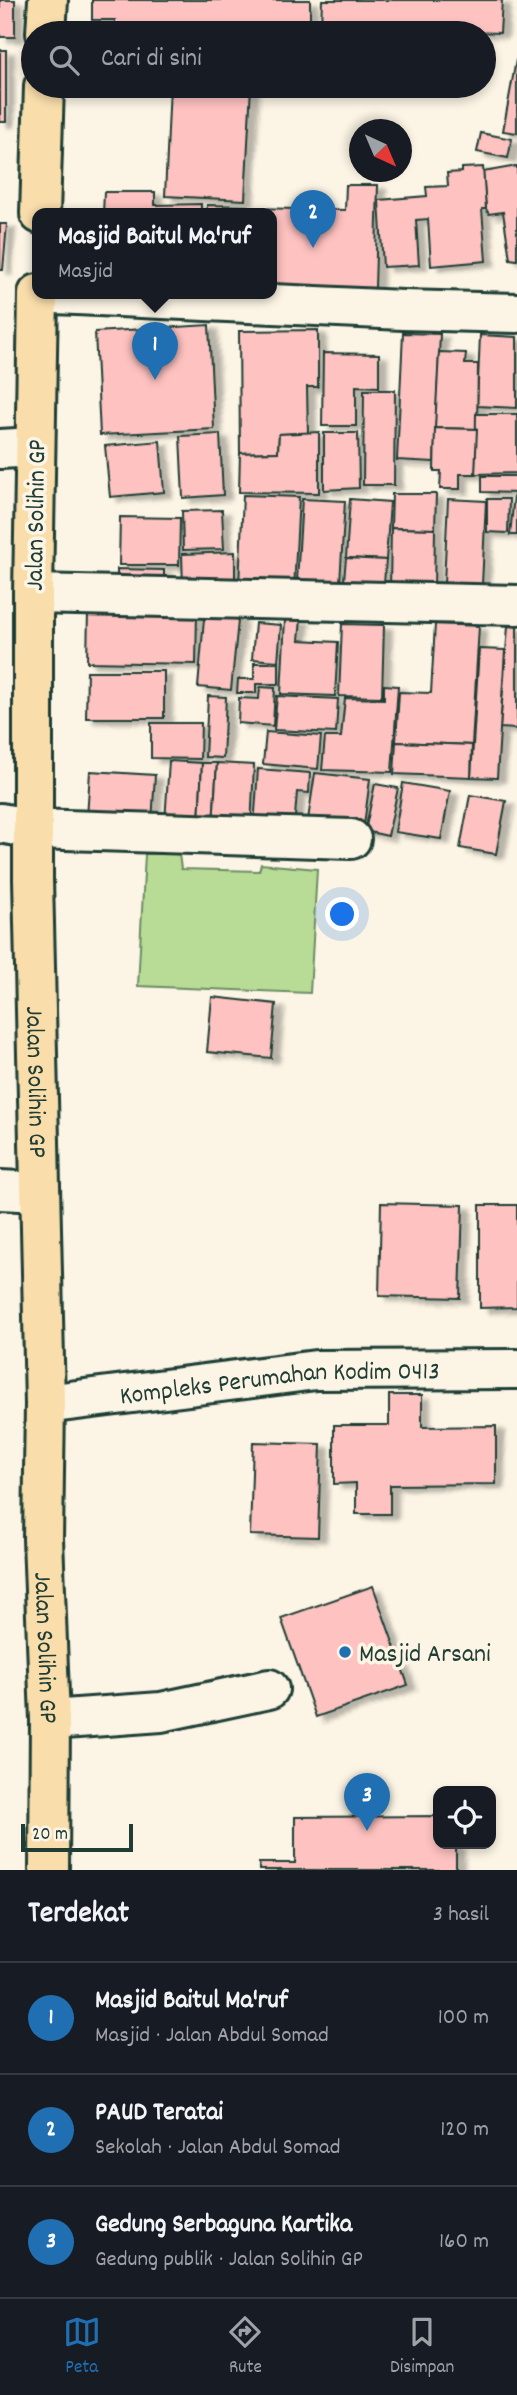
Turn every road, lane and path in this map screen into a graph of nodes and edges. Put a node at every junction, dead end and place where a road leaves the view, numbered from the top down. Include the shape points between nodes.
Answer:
1 (48, 0) edge
2 (47, 21) edge
3 (44, 98) edge
4 (40, 208) edge
5 (37, 299) edge
6 (159, 299) edge
7 (517, 313) edge
8 (18, 448) edge
9 (33, 594) junction
10 (517, 605) edge
11 (17, 826) edge
12 (351, 839) dead end
13 (0, 1190) edge
14 (40, 1192) junction
15 (517, 1369) edge
16 (44, 1404) junction
17 (269, 1689) dead end
18 (50, 1720) junction
19 (49, 1870) edge

1 - 2 main road
3 - 4 main road
5 - 8 main road, Jalan Solihin GP
6 - 7 street
8 - 9 main road, Jalan Solihin GP
9 - 10 street
9 - 11 main road, Jalan Solihin GP
11 - 12 street
11 - 14 main road, Jalan Solihin GP via 33,892
13 - 14 street
14 - 16 main road, Jalan Solihin GP
15 - 16 street, Kompleks Perumahan Kodim 0413 via 316,1370
16 - 18 main road, Jalan Solihin GP
17 - 18 street via 161,1712
18 - 19 main road, Jalan Solihin GP

